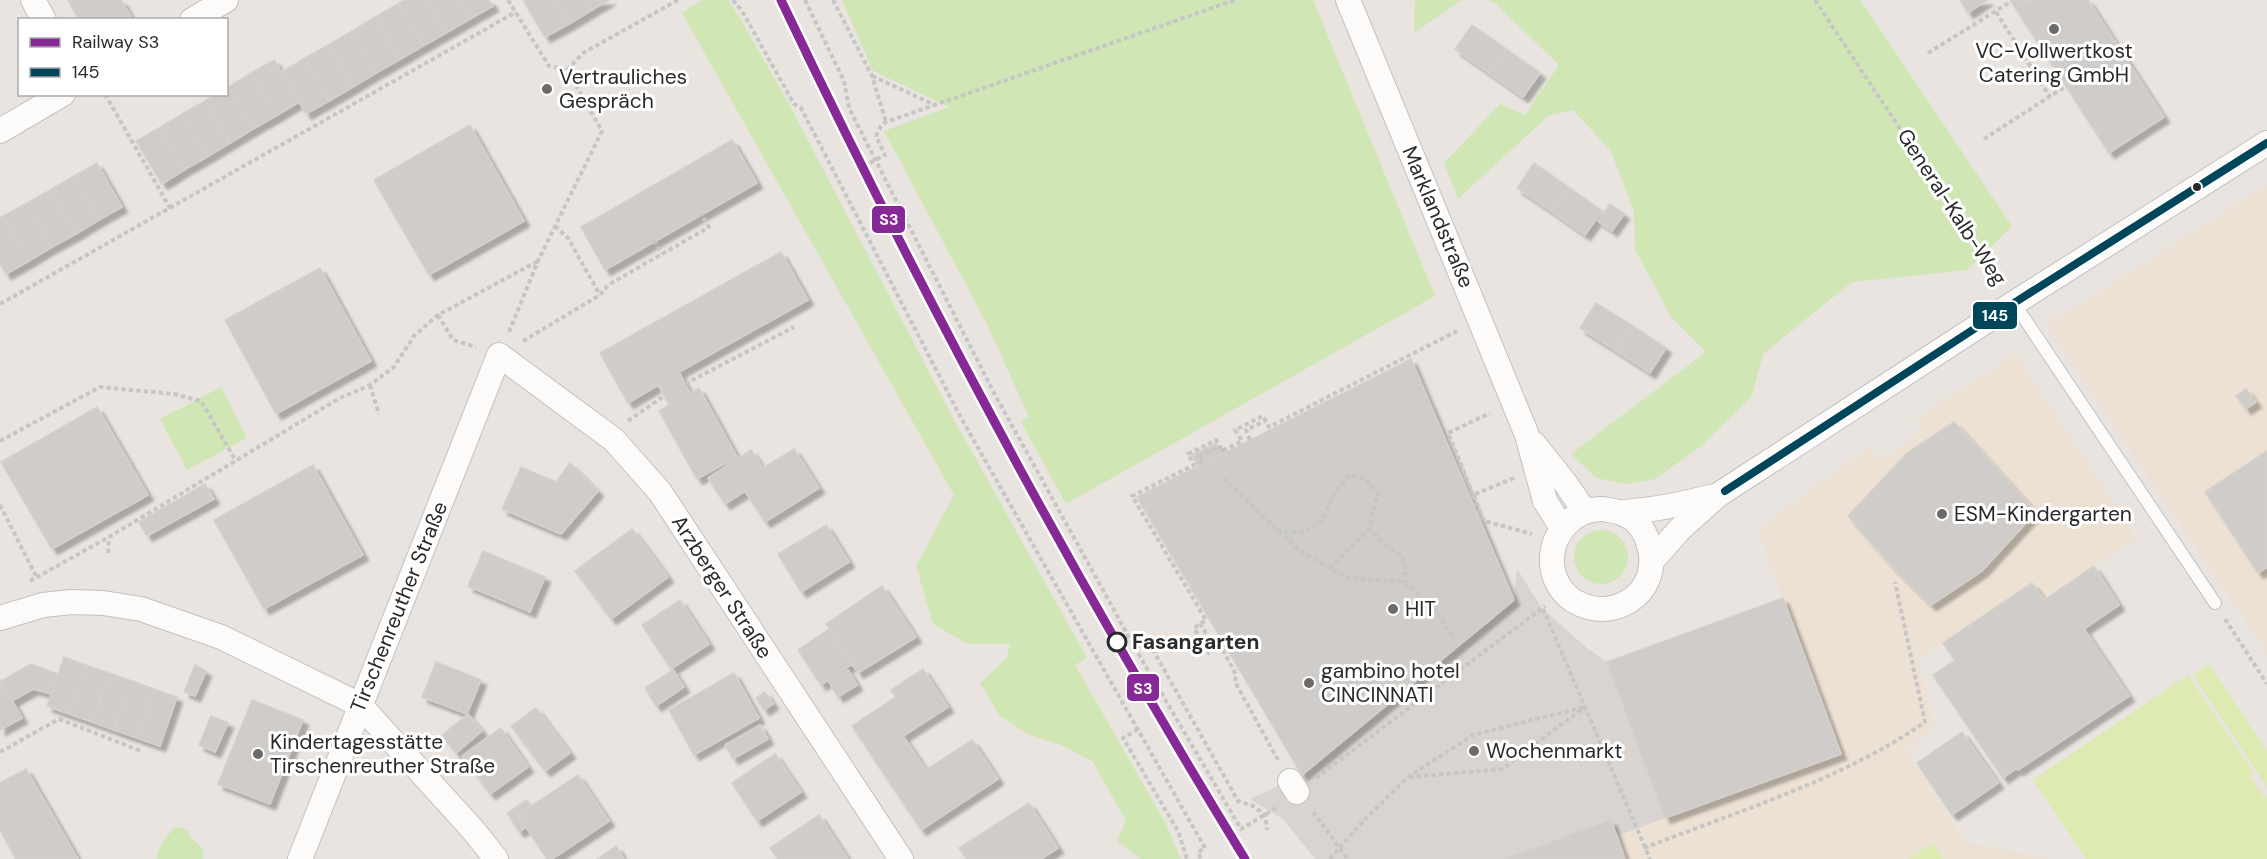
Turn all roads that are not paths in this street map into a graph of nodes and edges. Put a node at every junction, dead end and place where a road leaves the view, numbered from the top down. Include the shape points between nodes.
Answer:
1 (33, 0) edge
2 (226, 0) edge
3 (1347, 0) edge
4 (43, 18) edge
5 (195, 18) edge
6 (60, 96) edge
7 (0, 131) edge
8 (2267, 143) edge
9 (2013, 303) junction
10 (500, 355) joint
11 (1527, 435) junction
12 (1718, 495) junction
13 (1585, 512) junction
14 (1620, 512) junction
15 (1562, 528) junction
16 (1652, 561) junction
17 (2215, 603) road end
18 (0, 618) edge
19 (360, 705) junction
20 (300, 859) edge
21 (496, 859) edge
22 (901, 859) edge

1 - 4 street
2 - 5 street
3 - 11 street, Marklandstraße
6 - 7 street
8 - 9 street
9 - 12 street
9 - 17 lane, General-Kalb-Weg
10 - 19 street, Tirschenreuther Straße
10 - 22 street, Arzberger Straße via 607,435 660,492
11 - 13 street, Marklandstraße
11 - 15 street, Marklandstraße via 1545,501
12 - 14 street via 1667,507
12 - 16 street
13 - 14 street
13 - 15 street
14 - 16 street via 1646,534
15 - 16 street via 1554,541 1552,568 1562,590 1581,605 1617,607 1638,594 1648,579
18 - 19 street via 43,605 71,602 141,609 221,637
19 - 20 street, Tirschenreuther Straße
19 - 21 street

